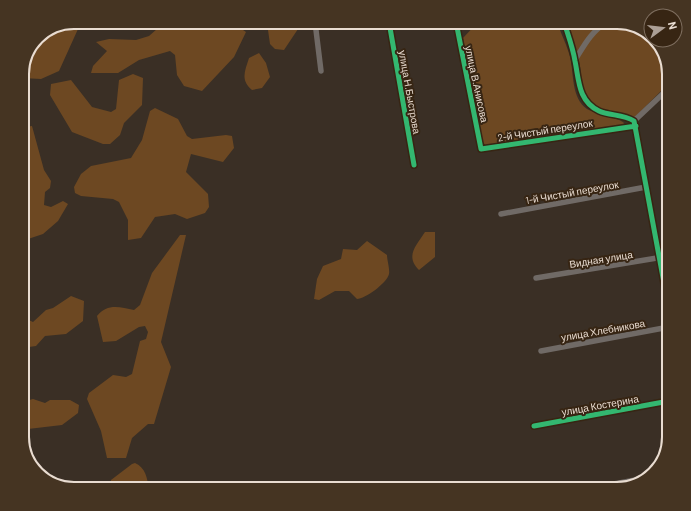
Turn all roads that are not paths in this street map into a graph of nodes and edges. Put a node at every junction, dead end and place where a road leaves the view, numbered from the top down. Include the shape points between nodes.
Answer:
1 (316, 29) edge
2 (390, 29) edge
3 (457, 29) edge
4 (566, 29) edge
5 (595, 29) edge
6 (575, 60) junction
7 (321, 71) dead end
8 (662, 95) edge
9 (635, 123) junction
10 (481, 149) joint
11 (414, 165) dead end
12 (646, 187) junction
13 (501, 214) dead end
14 (662, 257) edge
15 (659, 258) junction
16 (662, 274) edge
17 (536, 278) dead end
18 (662, 328) edge
19 (540, 350) dead end
20 (662, 402) edge
21 (534, 426) dead end

1 - 7 street
2 - 11 street, улица Н.Быстрова
3 - 10 street, улица В.Анисова
4 - 6 street
5 - 6 street
6 - 9 street via 579,86 583,97 591,106 601,112 628,117
8 - 9 street
9 - 10 street, 2-й Чистый переулок
9 - 12 street
12 - 13 street, 1-й Чистый переулок
12 - 15 street
14 - 15 street, Видная улица
15 - 16 street
15 - 17 street, Видная улица
18 - 19 street, улица Хлебникова
20 - 21 street, улица Костерина

